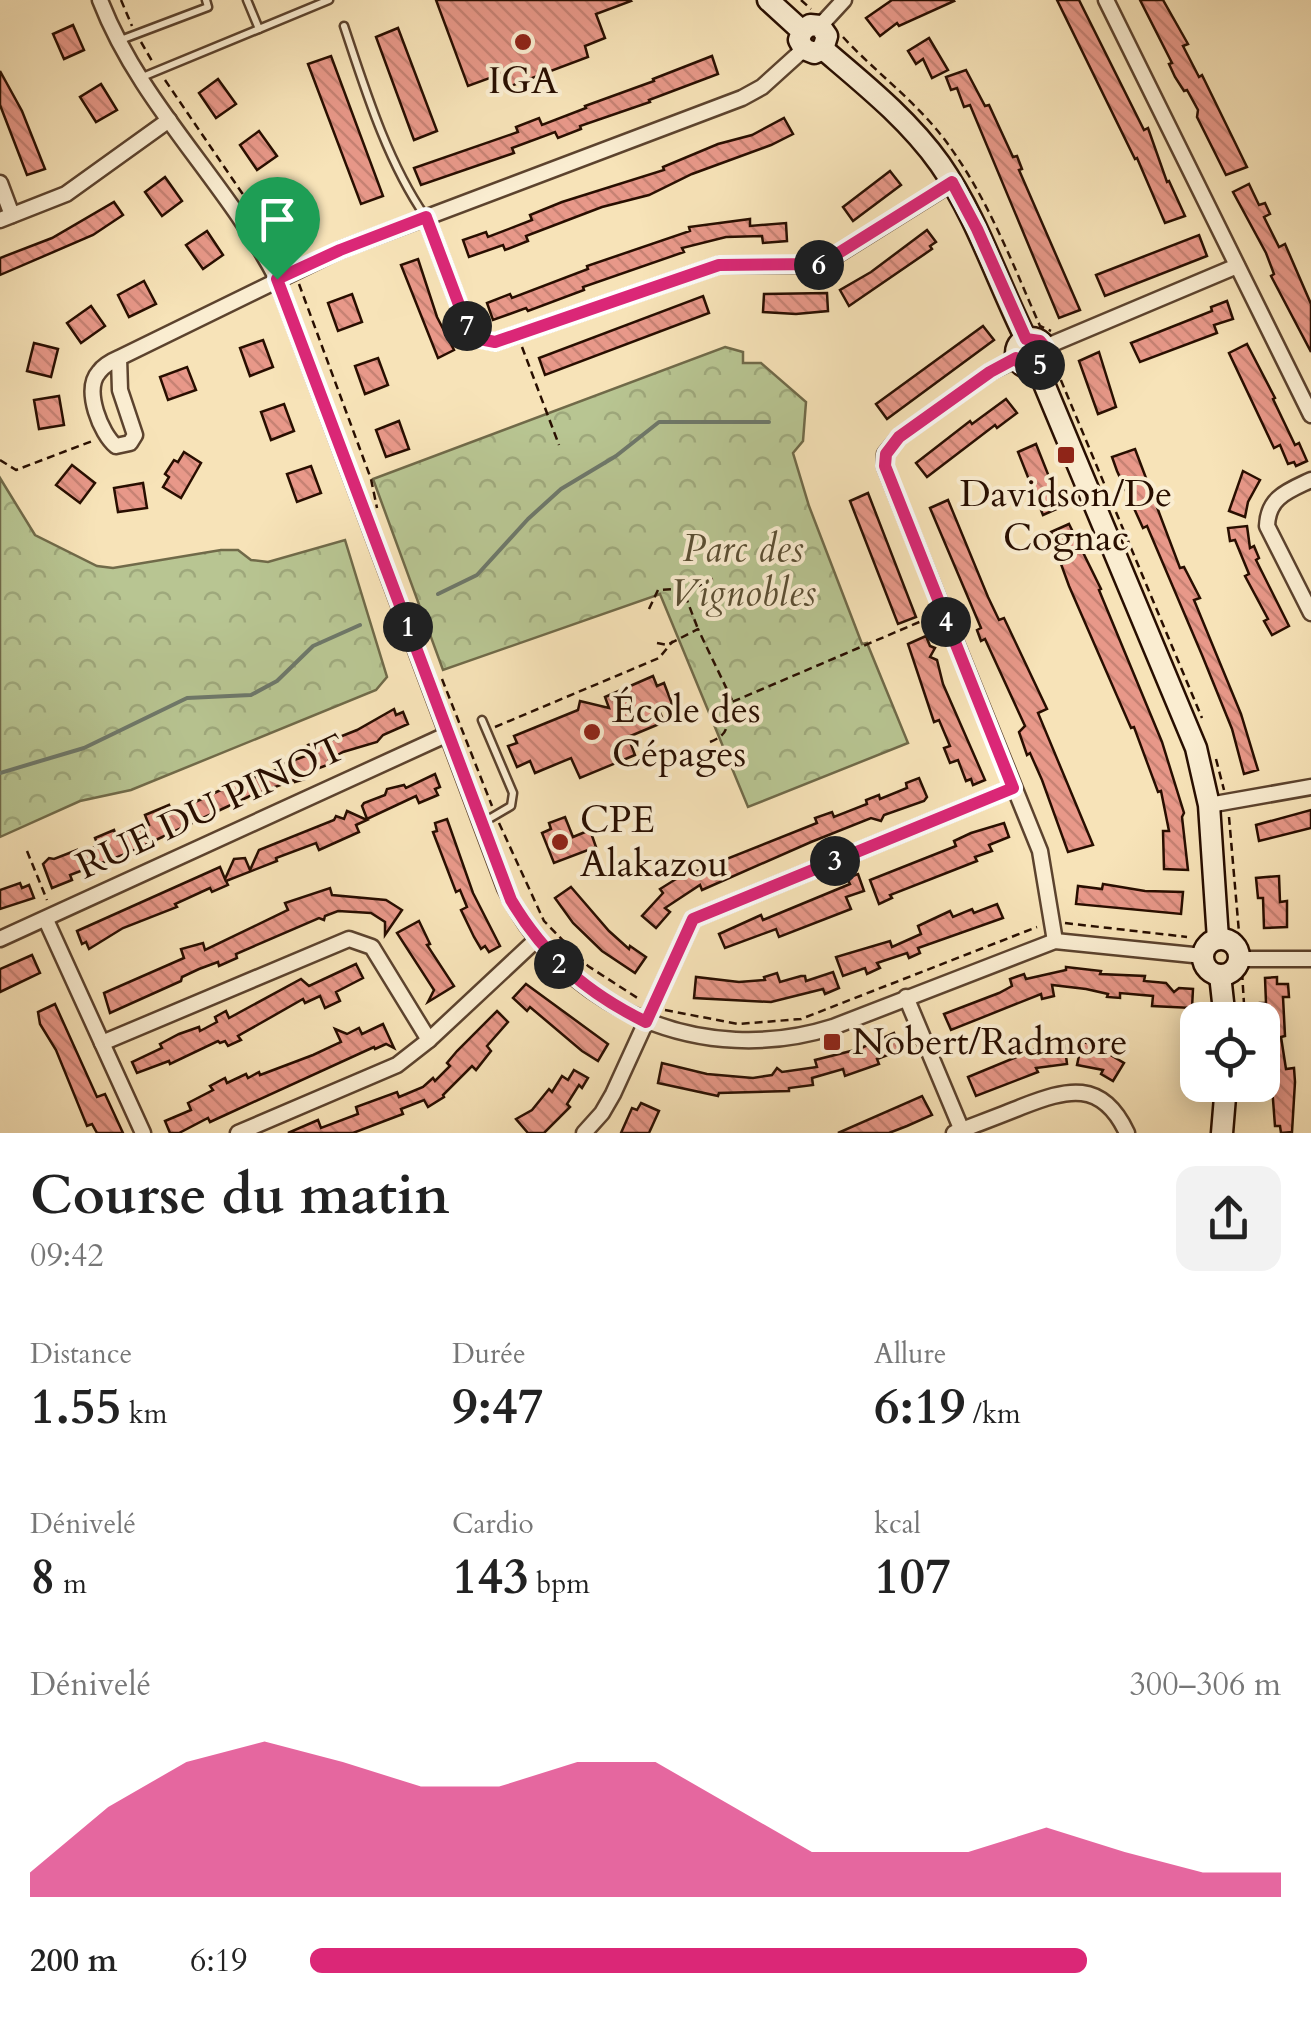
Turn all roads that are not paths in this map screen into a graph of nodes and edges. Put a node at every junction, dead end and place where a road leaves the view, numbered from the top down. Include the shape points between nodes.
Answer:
1 (100, 0) edge
2 (206, 0) edge
3 (246, 0) edge
4 (329, 0) edge
5 (768, 0) edge
6 (844, 0) edge
7 (1106, 0) edge
8 (344, 26) dead end
9 (258, 29) junction
10 (814, 32) junction
11 (118, 42) junction
12 (139, 78) junction
13 (169, 120) junction
14 (952, 182) junction
15 (0, 183) edge
16 (426, 217) junction
17 (6, 218) edge
18 (1237, 266) junction
19 (277, 279) junction
20 (1036, 343) junction
21 (119, 358) junction
22 (1016, 358) junction
23 (1037, 367) junction
24 (1311, 415) edge
25 (1311, 480) edge
26 (1311, 612) edge
27 (482, 720) dead end
28 (448, 734) junction
29 (1311, 786) edge
30 (1013, 788) junction
31 (1209, 805) junction
32 (481, 824) junction
33 (49, 918) junction
34 (0, 939) edge
35 (1218, 939) junction
36 (536, 940) junction
37 (1055, 941) junction
38 (1204, 956) junction
39 (1311, 958) edge
40 (1241, 964) junction
41 (1220, 975) junction
42 (906, 997) junction
43 (1222, 1002) edge
44 (646, 1022) junction
45 (429, 1040) junction
46 (102, 1043) junction
47 (1225, 1102) edge
48 (960, 1132) edge
49 (143, 1133) edge
50 (238, 1133) edge
51 (584, 1133) edge
52 (1127, 1133) edge
53 (1222, 1133) edge

1 - 11 street
2 - 11 lane via 208,6
3 - 9 lane
4 - 9 lane
5 - 10 street
6 - 10 street
7 - 18 street
8 - 16 lane via 405,181
9 - 12 lane
10 - 14 street via 894,111
10 - 16 street via 762,87 742,98
11 - 12 street
12 - 13 street
13 - 17 street via 66,194
13 - 19 street
14 - 16 street via 821,264 719,265 495,342 472,334
14 - 20 street
15 - 17 street
16 - 19 street
18 - 20 street
18 - 24 street
19 - 21 street
19 - 28 street
20 - 22 street via 1016,349
20 - 23 street via 1046,358
21 - 21 street via 120,390 135,435 122,446 104,437 92,386 99,371
22 - 23 street via 1025,368
22 - 30 street via 899,437 886,454 887,478
23 - 31 street via 1188,726
25 - 26 street via 1277,498 1267,526
27 - 32 lane via 514,793 512,806
28 - 32 street
28 - 33 street, RUE DU PINOT
29 - 31 street
30 - 37 street via 1044,862
30 - 44 street via 693,919
31 - 35 street
32 - 36 street via 511,900
33 - 34 street, RUE DU PINOT
33 - 46 street
35 - 38 street
35 - 40 street via 1234,944
36 - 44 street via 590,991
36 - 45 street
37 - 38 street
37 - 42 street
38 - 41 street
39 - 40 street
40 - 41 street
41 - 43 street
42 - 44 street via 780,1040 703,1038
42 - 48 street
44 - 51 street via 608,1103
45 - 46 street via 372,947 349,939
45 - 50 street via 397,1065
46 - 49 street
47 - 53 street
48 - 52 street via 1076,1091 1102,1100

